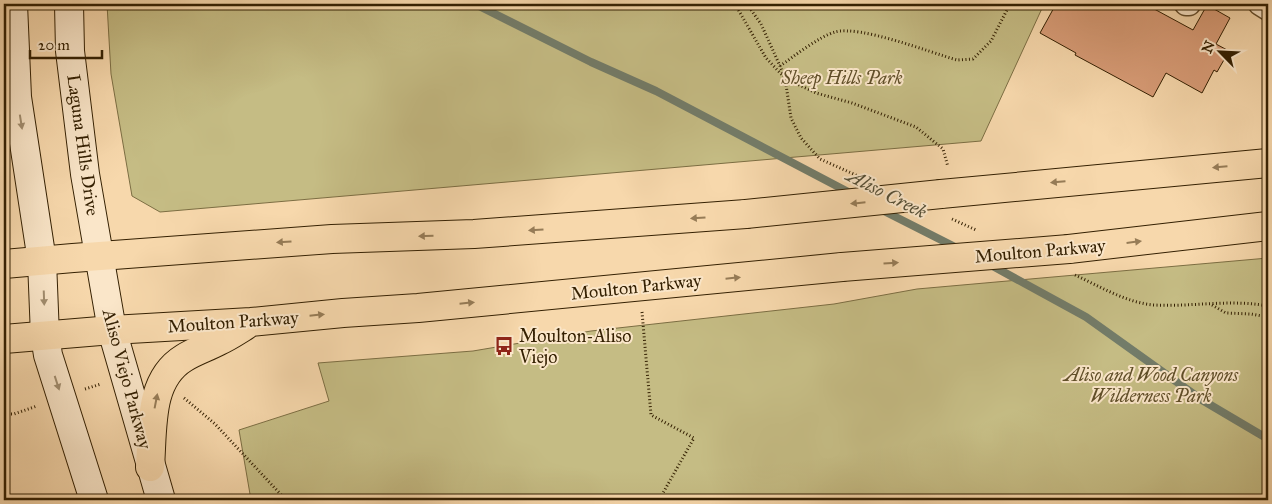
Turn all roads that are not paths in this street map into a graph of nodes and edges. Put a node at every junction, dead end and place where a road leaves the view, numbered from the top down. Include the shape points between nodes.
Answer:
1 (13, 4) edge
2 (69, 4) edge
3 (1260, 4) edge
4 (1268, 9) edge
5 (1268, 163) edge
6 (1268, 226) edge
7 (99, 256) junction
8 (42, 261) junction
9 (4, 264) edge
10 (251, 322) junction
11 (112, 330) junction
12 (45, 336) junction
13 (4, 339) edge
14 (150, 467) junction
15 (94, 500) edge
16 (161, 500) edge

1 -> 8 main road via 17,97
2 - 7 main road, Laguna Hills Drive via 70,51
3 - 4 street
5 -> 7 main road, bridge via 947,201
10 -> 6 main road, Moulton Parkway, bridge via 842,267 1069,261
7 - 8 main road
7 - 11 main road, Aliso Viejo Parkway
8 - 9 main road
8 -> 12 main road
10 - 11 main road, Moulton Parkway
14 -> 10 main road via 155,400 168,372 185,357
11 - 12 main road, Moulton Parkway
11 - 14 main road, Aliso Viejo Parkway
12 - 13 main road, Moulton Parkway
12 -> 15 main road via 48,355
14 - 16 main road, Aliso Viejo Parkway

